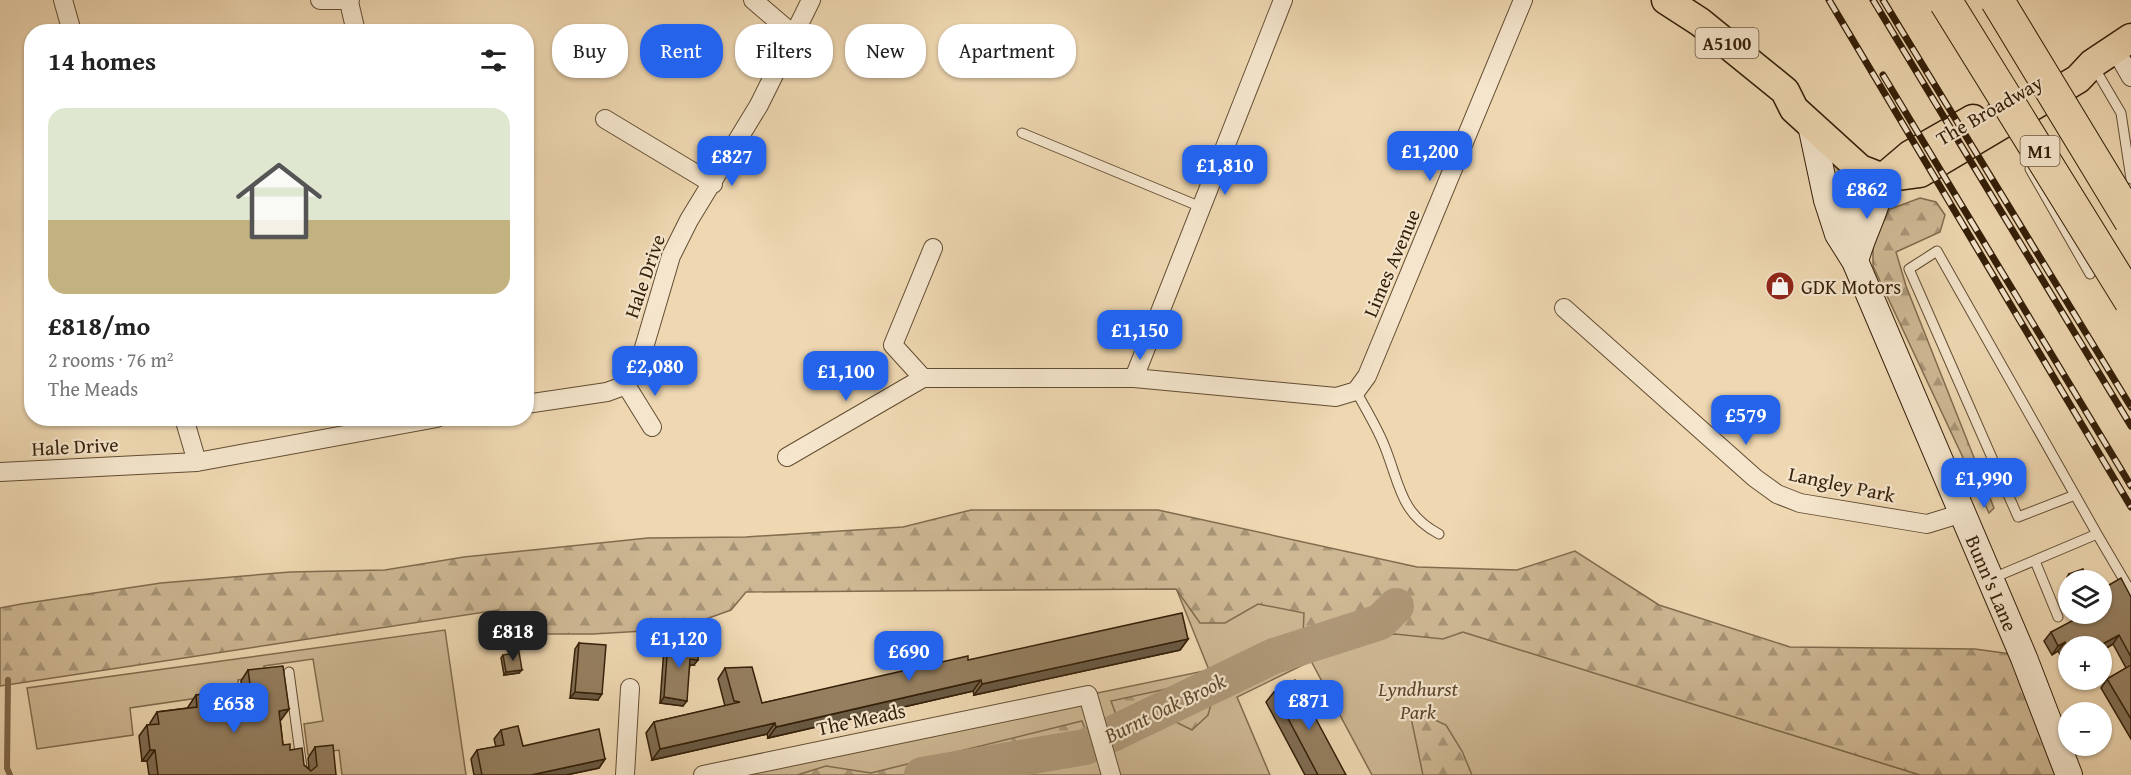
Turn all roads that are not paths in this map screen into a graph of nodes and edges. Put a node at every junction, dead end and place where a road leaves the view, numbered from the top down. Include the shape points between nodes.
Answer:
1 (63, 0) edge
2 (320, 0) edge
3 (753, 0) edge
4 (811, 0) edge
5 (1283, 0) edge
6 (1523, 0) edge
7 (1666, 0) edge
8 (1997, 0) edge
9 (349, 1) edge
10 (1946, 2) dead end
11 (70, 24) edge
12 (354, 24) edge
13 (781, 24) edge
14 (799, 24) edge
15 (2113, 50) edge
16 (2131, 77) edge
17 (772, 78) edge
18 (1785, 91) junction
19 (605, 119) dead end
20 (1811, 125) junction
21 (2006, 127) junction
22 (1022, 133) dead end
23 (2025, 159) dead end
24 (1883, 178) junction
25 (2131, 179) edge
26 (713, 184) junction
27 (1201, 207) junction
28 (2131, 221) edge
29 (1838, 234) junction
30 (933, 248) dead end
31 (1855, 261) junction
32 (2090, 274) dead end
33 (2131, 301) edge
34 (1564, 308) dead end
35 (923, 378) junction
36 (1134, 378) junction
37 (626, 385) junction
38 (1356, 391) junction
39 (534, 403) edge
40 (186, 426) edge
41 (393, 426) edge
42 (652, 427) dead end
43 (787, 457) dead end
44 (197, 462) junction
45 (0, 472) edge
46 (2075, 495) junction
47 (1963, 513) junction
48 (1438, 534) dead end
49 (2097, 534) junction
50 (2035, 561) junction
51 (1990, 579) junction
52 (2131, 592) edge
53 (2058, 617) dead end
54 (289, 672) dead end
55 (630, 688) dead end
56 (303, 775) edge
57 (625, 775) edge
58 (703, 775) edge
59 (1111, 775) edge
60 (2069, 775) edge

1 - 11 street
2 - 9 street
3 - 13 street
4 - 14 street, Hale Drive
5 - 27 street
6 - 38 street, Limes Avenue via 1367,376
7 - 18 main road, A5100 via 1700,22
8 - 28 highway, M1, bridge
9 - 12 street
10 - 33 highway, M1, bridge
15 - 16 street
15 - 21 main road, The Broadway via 2078,79 2032,106
15 - 21 main road, The Broadway via 2068,65
15 - 25 lane
17 - 26 street, Hale Drive
18 - 20 main road, A5100 via 1794,109
18 - 24 main road, A5100 via 1806,96 1871,153
19 - 26 street
20 - 24 main road, A5100 via 1860,170
20 - 29 street, Bunn's Lane
21 - 24 main road, The Broadway via 1920,173
22 - 27 lane
23 - 32 lane
24 - 29 street via 1861,186
24 - 31 street via 1880,200 1865,226
26 - 37 street, Hale Drive via 671,255 638,368
27 - 36 street
29 - 31 street, Bunn's Lane
30 - 35 street via 893,345
31 - 47 street, Bunn's Lane
34 - 47 street, Langley Park via 1777,494 1800,502 1927,524
35 - 36 street
35 - 43 street
36 - 38 street via 1336,397
37 - 39 street via 607,392
37 - 42 street
38 - 48 lane via 1386,449 1409,511 1423,526
40 - 44 street
41 - 44 street, Hale Drive
44 - 45 street, Hale Drive
46 - 46 lane via 2018,517 1909,269 1937,250
46 - 49 lane
47 - 51 street, Bunn's Lane
49 - 50 lane
49 - 52 lane
50 - 51 lane
50 - 53 lane
51 - 60 street, Bunn's Lane
54 - 56 lane
55 - 57 street
58 - 59 street, The Meads via 1088,695

